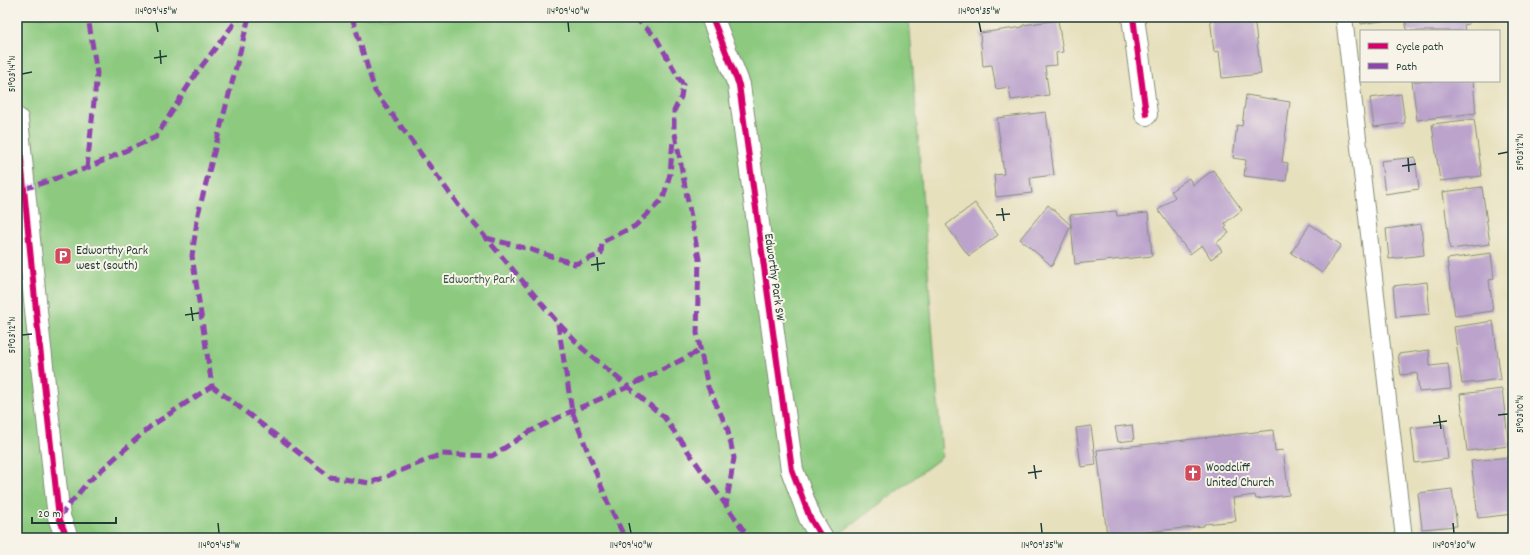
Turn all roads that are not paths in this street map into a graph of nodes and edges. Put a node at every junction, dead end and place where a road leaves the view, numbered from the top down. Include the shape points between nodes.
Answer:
1 (712, 17) edge
2 (1133, 17) edge
3 (1344, 17) edge
4 (1146, 114) dead end
5 (17, 119) edge
6 (67, 538) edge
7 (822, 538) edge
8 (1404, 538) edge

1 - 7 street, Edworthy Park SW via 739,85 792,470 810,518
2 - 4 street
3 - 8 lane
5 - 6 street via 59,517

